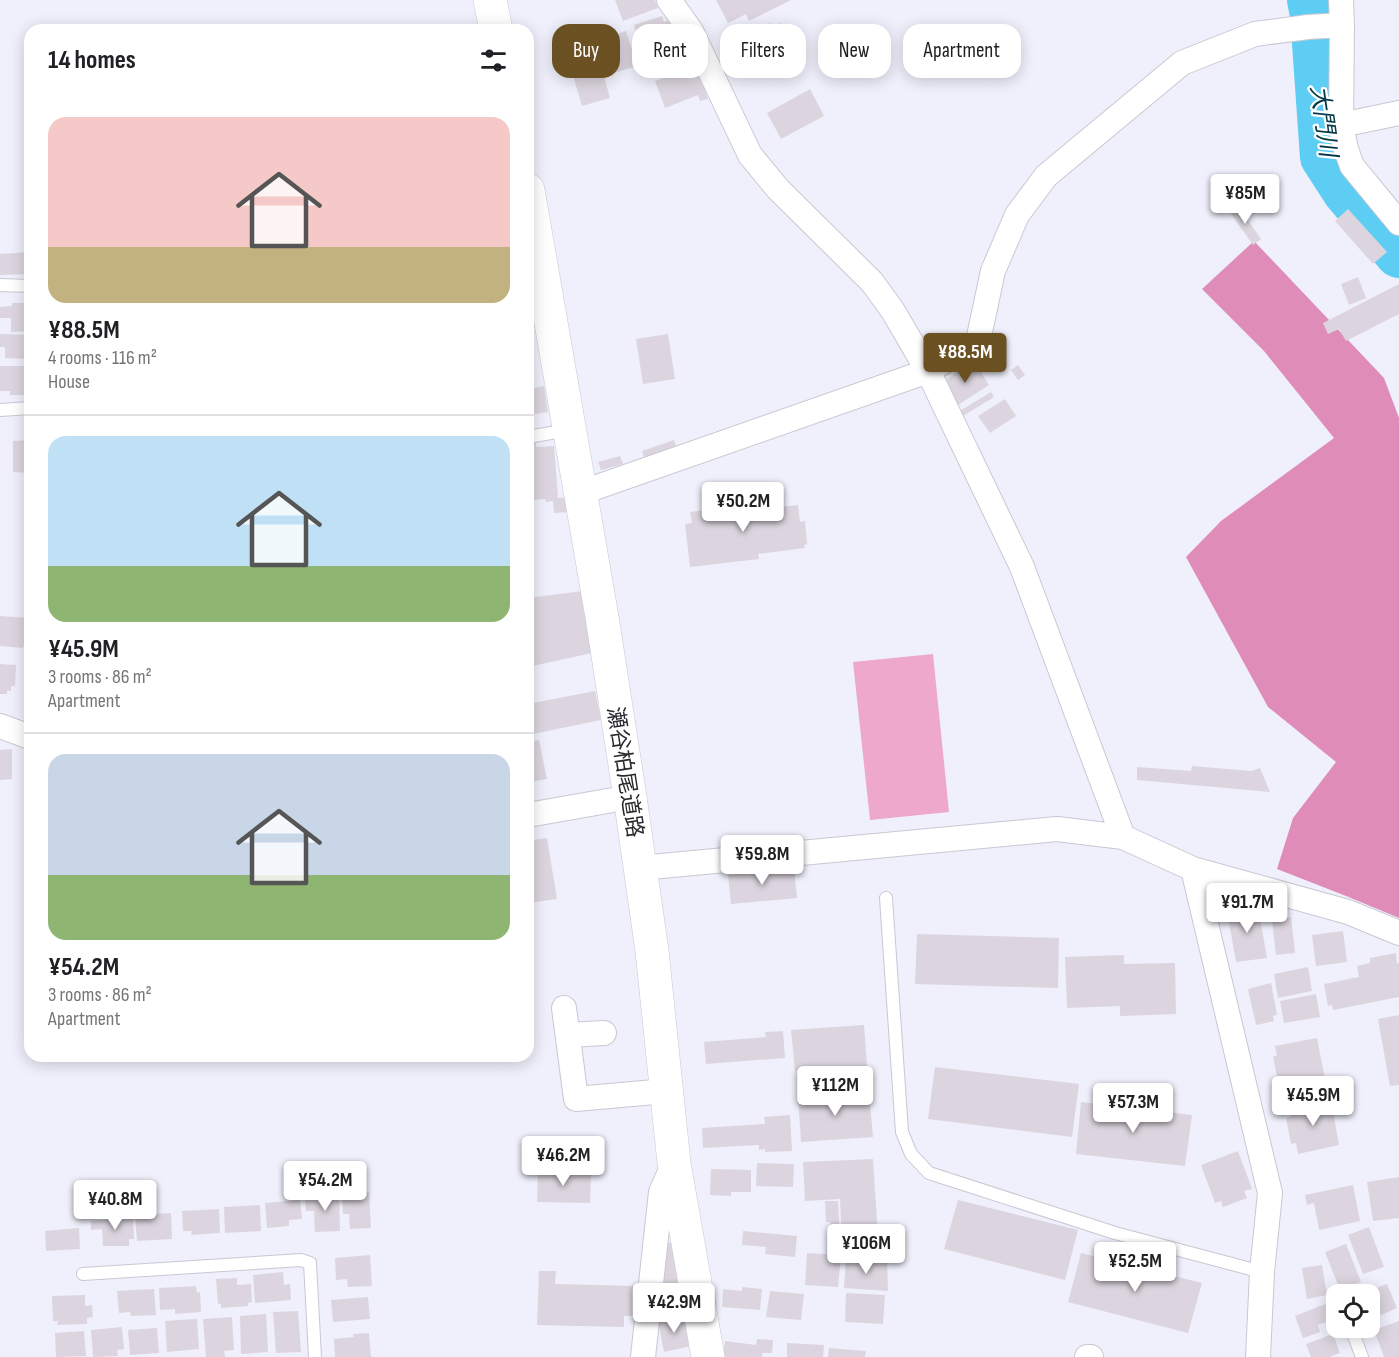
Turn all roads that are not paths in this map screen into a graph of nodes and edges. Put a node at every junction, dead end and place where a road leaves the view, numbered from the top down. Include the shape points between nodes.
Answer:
1 (490, 0) edge
2 (669, 0) edge
3 (1341, 0) edge
4 (495, 24) edge
5 (1324, 26) junction
6 (1399, 113) edge
7 (1341, 125) junction
8 (1399, 223) edge
9 (534, 225) edge
10 (0, 285) edge
11 (24, 286) edge
12 (928, 371) junction
13 (24, 408) edge
14 (0, 410) edge
15 (569, 430) junction
16 (534, 436) edge
17 (580, 493) junction
18 (0, 726) edge
19 (24, 735) edge
20 (630, 797) junction
21 (534, 814) edge
22 (1123, 837) junction
23 (640, 868) junction
24 (1193, 868) junction
25 (886, 898) dead end
26 (1399, 933) edge
27 (564, 1008) dead end
28 (604, 1033) dead end
29 (568, 1035) junction
30 (666, 1091) junction
31 (674, 1163) junction
32 (1262, 1272) junction
33 (83, 1274) dead end
34 (1355, 1338) edge
35 (315, 1357) edge
36 (643, 1357) edge
37 (708, 1357) edge
38 (1258, 1357) edge
39 (1362, 1357) edge

1 - 4 main road
2 - 12 street via 691,31 750,155 778,189 872,282
3 - 5 street
5 - 7 street
5 - 12 street via 1255,34 1182,63 1046,176 1017,215 993,271 978,341
6 - 7 street
7 - 8 street via 1352,166
9 - 15 main road, 瀬谷柏尾道路
10 - 11 lane
12 - 17 street
12 - 22 street via 1022,567
13 - 14 lane
15 - 16 lane
15 - 17 main road, 瀬谷柏尾道路
17 - 20 main road, 瀬谷柏尾道路
18 - 19 street
20 - 21 street
20 - 23 main road, 瀬谷柏尾道路
22 - 23 street via 1057,829
22 - 24 street
23 - 30 main road, 瀬谷柏尾道路
24 - 26 street via 1348,912
24 - 32 street via 1270,1193
25 - 32 lane via 902,1132 911,1154 929,1173 1115,1233
27 - 29 street
28 - 29 street
29 - 30 street via 576,1099
30 - 31 main road, 瀬谷柏尾道路
31 - 36 street via 662,1191
31 - 37 main road, 瀬谷柏尾道路
32 - 38 street
33 - 35 lane via 302,1260 310,1263
34 - 39 lane

